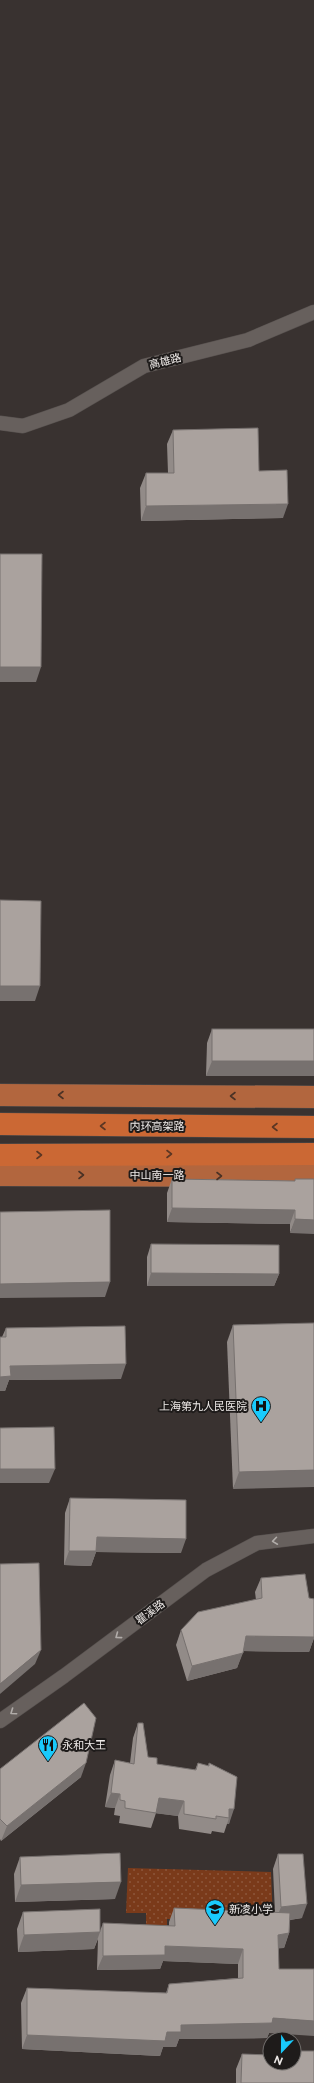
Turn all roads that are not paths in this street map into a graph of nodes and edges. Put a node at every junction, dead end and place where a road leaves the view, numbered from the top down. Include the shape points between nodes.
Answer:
1 (314, 312) edge
2 (0, 424) edge
3 (0, 1096) edge
4 (314, 1097) edge
5 (0, 1124) edge
6 (314, 1127) edge
7 (314, 1154) edge
8 (0, 1155) edge
9 (0, 1174) edge
10 (314, 1176) edge
11 (314, 1536) edge
12 (0, 1721) edge

1 - 2 street, 高雄路 via 248,340 144,366 63,412 23,426
4 -> 3 main road
6 -> 5 highway, 内环高架路
8 -> 7 highway
9 -> 10 main road, 中山南一路
11 -> 12 street, 瞿溪路 via 258,1543 206,1570

